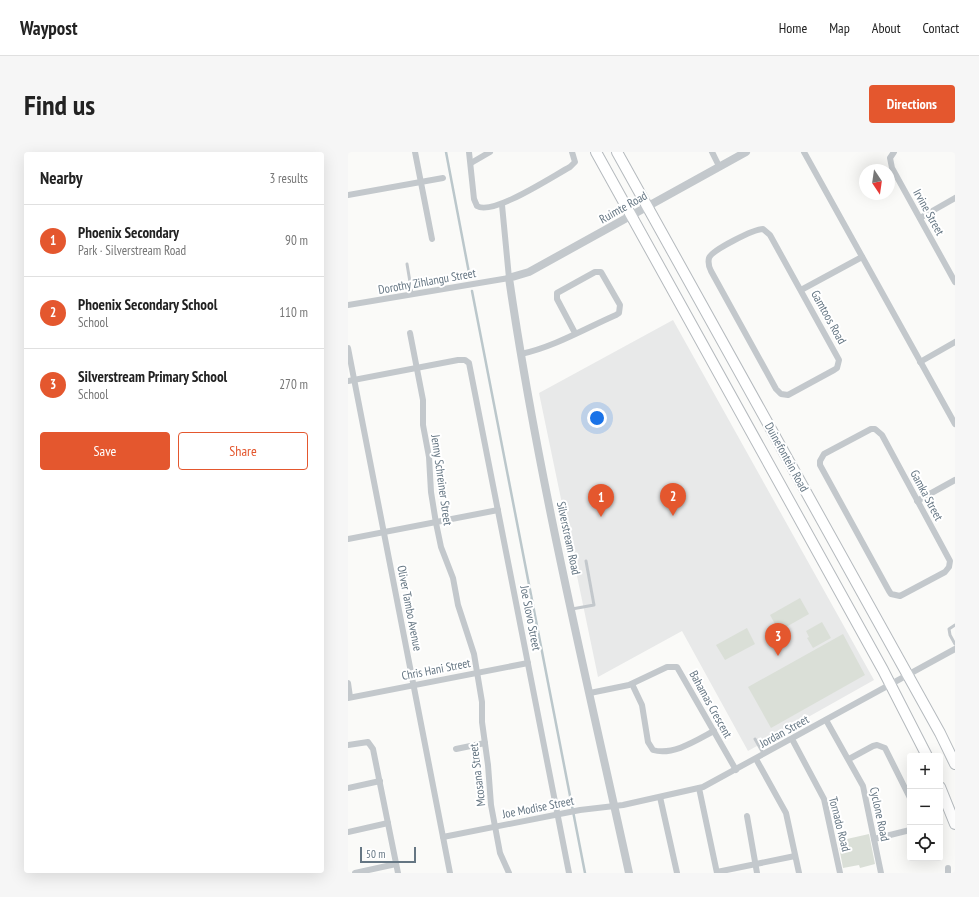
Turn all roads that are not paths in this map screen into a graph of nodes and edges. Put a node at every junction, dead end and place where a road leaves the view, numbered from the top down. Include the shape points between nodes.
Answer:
1 (416, 152) edge
2 (469, 152) edge
3 (490, 152) edge
4 (572, 152) edge
5 (596, 152) edge
6 (617, 152) edge
7 (712, 152) edge
8 (746, 152) edge
9 (804, 152) edge
10 (894, 152) edge
11 (470, 163) junction
12 (720, 166) junction
13 (443, 178) dead end
14 (421, 182) junction
15 (348, 195) edge
16 (955, 198) edge
17 (502, 204) junction
18 (648, 206) junction
19 (631, 215) junction
20 (920, 218) junction
21 (432, 239) dead end
22 (862, 257) junction
23 (407, 264) dead end
24 (510, 278) junction
25 (955, 282) edge
26 (801, 290) junction
27 (412, 294) junction
28 (348, 305) edge
29 (410, 333) dead end
30 (575, 333) junction
31 (955, 342) edge
32 (348, 348) edge
33 (521, 354) junction
34 (920, 362) junction
35 (417, 367) junction
36 (351, 380) edge
37 (955, 424) edge
38 (955, 480) edge
39 (917, 501) junction
40 (498, 510) junction
41 (436, 523) junction
42 (384, 532) junction
43 (348, 539) edge
44 (586, 562) dead end
45 (572, 610) junction
46 (955, 625) edge
47 (955, 644) edge
48 (955, 649) edge
49 (528, 663) junction
50 (477, 672) junction
51 (908, 675) junction
52 (348, 683) edge
53 (413, 684) junction
54 (632, 684) junction
55 (890, 684) junction
56 (590, 693) junction
57 (349, 697) edge
58 (826, 720) junction
59 (714, 731) junction
60 (755, 739) dead end
61 (792, 739) junction
62 (484, 743) junction
63 (348, 746) edge
64 (456, 749) dead end
65 (925, 753) edge
66 (764, 755) junction
67 (756, 759) junction
68 (849, 759) junction
69 (955, 764) edge
70 (736, 770) junction
71 (380, 782) junction
72 (348, 788) edge
73 (699, 788) junction
74 (941, 789) edge
75 (907, 792) edge
76 (660, 797) junction
77 (614, 805) junction
78 (558, 814) junction
79 (747, 816) dead end
80 (388, 823) junction
81 (955, 824) edge
82 (495, 827) junction
83 (907, 831) edge
84 (348, 832) edge
85 (443, 838) junction
86 (874, 839) junction
87 (795, 856) junction
88 (396, 864) junction
89 (756, 865) junction
90 (355, 873) edge
91 (398, 873) edge
92 (450, 873) edge
93 (509, 873) edge
94 (569, 873) edge
95 (629, 873) edge
96 (676, 873) edge
97 (717, 873) edge
98 (758, 873) edge
99 (799, 873) edge
100 (840, 873) edge
101 (881, 873) edge

1 - 14 street
2 - 11 street
3 - 11 street
4 - 17 street via 576,159 574,164
5 - 19 main road, Duinefontein Road
6 - 18 main road, Duinefontein Road
7 - 12 street
8 - 12 street, Ruimte Road
9 - 22 street
10 - 20 street, Irvine Street via 890,158 891,166
11 - 17 street via 477,206 489,208
12 - 18 street, Ruimte Road
13 - 14 street
14 - 15 street
14 - 21 street
16 - 20 street
17 - 24 street, Silverstream Road
18 - 19 street, Ruimte Road
18 - 51 main road, Duinefontein Road
19 - 24 street, Ruimte Road via 529,272
19 - 55 main road, Duinefontein Road
20 - 25 street, Irvine Street
22 - 26 street
22 - 34 street
23 - 27 lane
24 - 27 street, Dorothy Zihlangu Street
24 - 33 street, Silverstream Road
26 - 26 street, Gamtoos Road via 838,356 839,364 834,370 792,394 785,395 779,392 769,375 711,270 709,258 715,252 754,231 763,229 770,235
27 - 28 street, Dorothy Zihlangu Street
29 - 35 street, Jenny Schreiner Street
30 - 30 street via 557,300 557,293 600,271 620,305 620,311
30 - 33 street
31 - 34 street
32 - 36 street, Oliver Tambo Avenue
33 - 45 street, Silverstream Road
34 - 37 street
35 - 36 street
35 - 40 street, Joe Slovo Street via 467,361
35 - 41 street, Jenny Schreiner Street
36 - 42 street, Oliver Tambo Avenue
38 - 39 street
39 - 39 street, Gamka Street via 950,564 945,572 896,596 888,591 821,469 821,457 867,430 876,429 882,435
40 - 41 street
40 - 49 street, Joe Slovo Street
41 - 42 street
41 - 50 street, Jenny Schreiner Street via 472,646
42 - 43 street
42 - 53 street, Oliver Tambo Avenue
44 - 45 lane via 594,605
45 - 56 street, Silverstream Road
46 - 47 lane via 949,629
48 - 51 street, Jordan Street
49 - 50 street, Chris Hani Street
49 - 78 street, Joe Slovo Street
50 - 53 street, Chris Hani Street
50 - 62 street, Mcosana Street via 482,702
51 - 55 street, Jordan Street
51 - 69 main road, Duinefontein Road
52 - 57 street
53 - 57 street, Chris Hani Street
53 - 85 street, Oliver Tambo Avenue
54 - 56 street, Bahamas Crescent
54 - 59 street, Bahamas Crescent via 667,667 677,667
54 - 59 street via 642,705 648,742 653,750 681,747
55 - 58 street, Jordan Street
55 - 65 main road, Duinefontein Road
56 - 77 street, Silverstream Road
58 - 61 street, Jordan Street
58 - 68 street, Cyclone Road
59 - 70 street, Bahamas Crescent
60 - 66 lane
61 - 66 street, Jordan Street
61 - 100 street, Tornado Road via 824,799
62 - 64 street
62 - 82 street, Mcosana Street
63 - 71 street via 368,742 371,744
66 - 67 street, Jordan Street
67 - 70 street, Jordan Street
67 - 87 street via 786,813
68 - 75 street via 874,746 885,748
68 - 86 street, Cyclone Road via 863,786
70 - 73 street, Jordan Street
71 - 72 street
71 - 80 street
73 - 76 street, Jordan Street
73 - 97 street
74 - 81 main road
76 - 77 street, Jordan Street
76 - 96 street
77 - 78 street, Joe Modise Street
77 - 95 street, Silverstream Road
78 - 82 street, Joe Modise Street
78 - 94 street, Joe Slovo Street
79 - 89 street
80 - 84 street
80 - 88 street
82 - 85 street, Joe Modise Street
82 - 93 street, Mcosana Street via 500,853
83 - 86 street
85 - 92 street, Oliver Tambo Avenue
86 - 101 street, Cyclone Road
87 - 89 street
87 - 99 street
88 - 90 street
88 - 91 street
89 - 97 street
89 - 98 street

